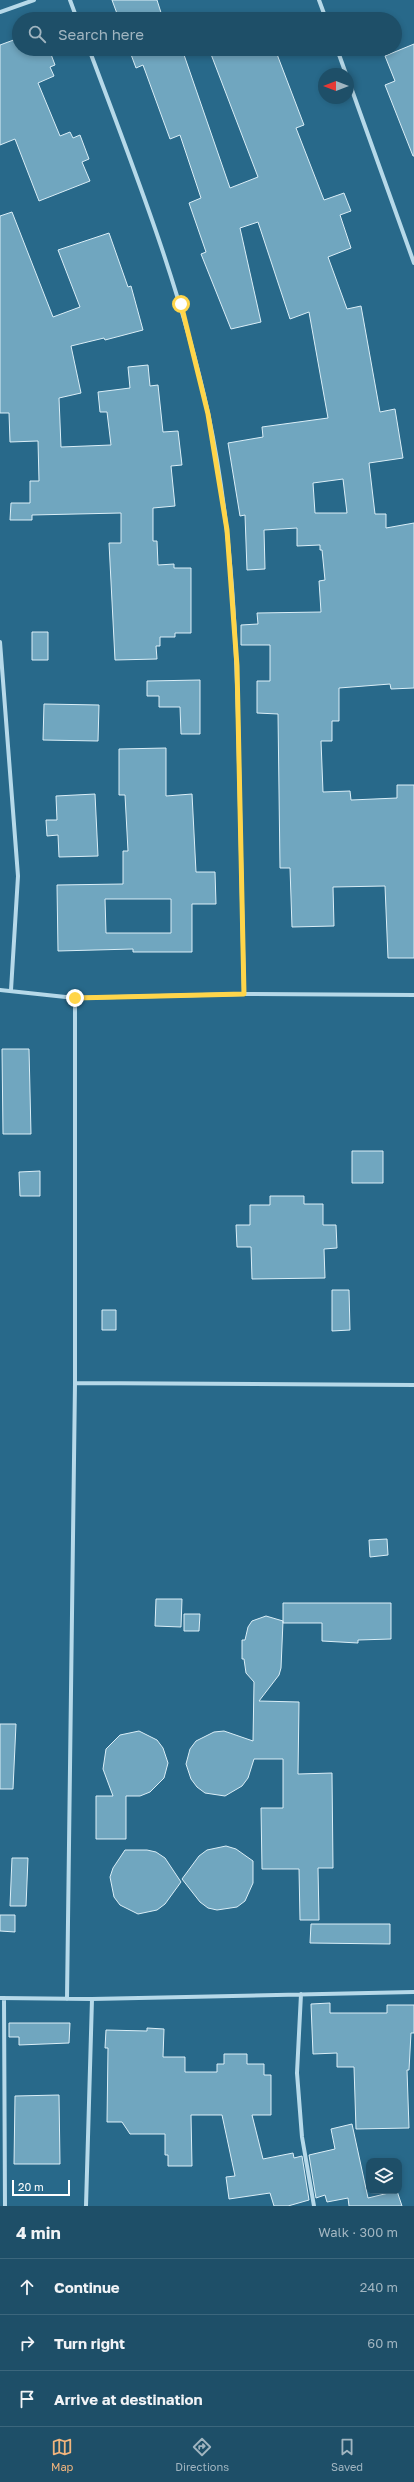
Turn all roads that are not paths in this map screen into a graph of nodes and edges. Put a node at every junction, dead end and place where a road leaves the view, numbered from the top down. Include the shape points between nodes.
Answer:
1 (34, 0) edge
2 (70, 0) edge
3 (319, 0) edge
4 (0, 12) edge
5 (74, 12) edge
6 (323, 12) edge
7 (92, 56) edge
8 (340, 56) edge
9 (344, 68) edge
10 (354, 96) edge
11 (414, 263) edge
12 (0, 642) edge
13 (0, 990) edge
14 (11, 990) junction
15 (244, 994) junction
16 (414, 995) edge
17 (75, 998) junction
18 (76, 1383) junction
19 (414, 1385) edge
20 (414, 1992) edge
21 (301, 1994) junction
22 (2, 1998) edge
23 (67, 1999) junction
24 (92, 1999) junction
25 (5, 2206) edge
26 (86, 2206) edge
27 (314, 2206) edge

1 - 4 street
2 - 5 street
3 - 6 street
7 - 15 street via 181,304 208,414 224,507 237,666
8 - 9 street
10 - 11 street
12 - 14 street via 18,876
13 - 14 street
14 - 17 street
15 - 16 street
15 - 17 street
17 - 18 street
18 - 19 street
18 - 23 street
20 - 21 street
21 - 24 street
21 - 27 street via 297,2074 302,2137
22 - 23 street
22 - 25 street
23 - 24 street
24 - 26 street

